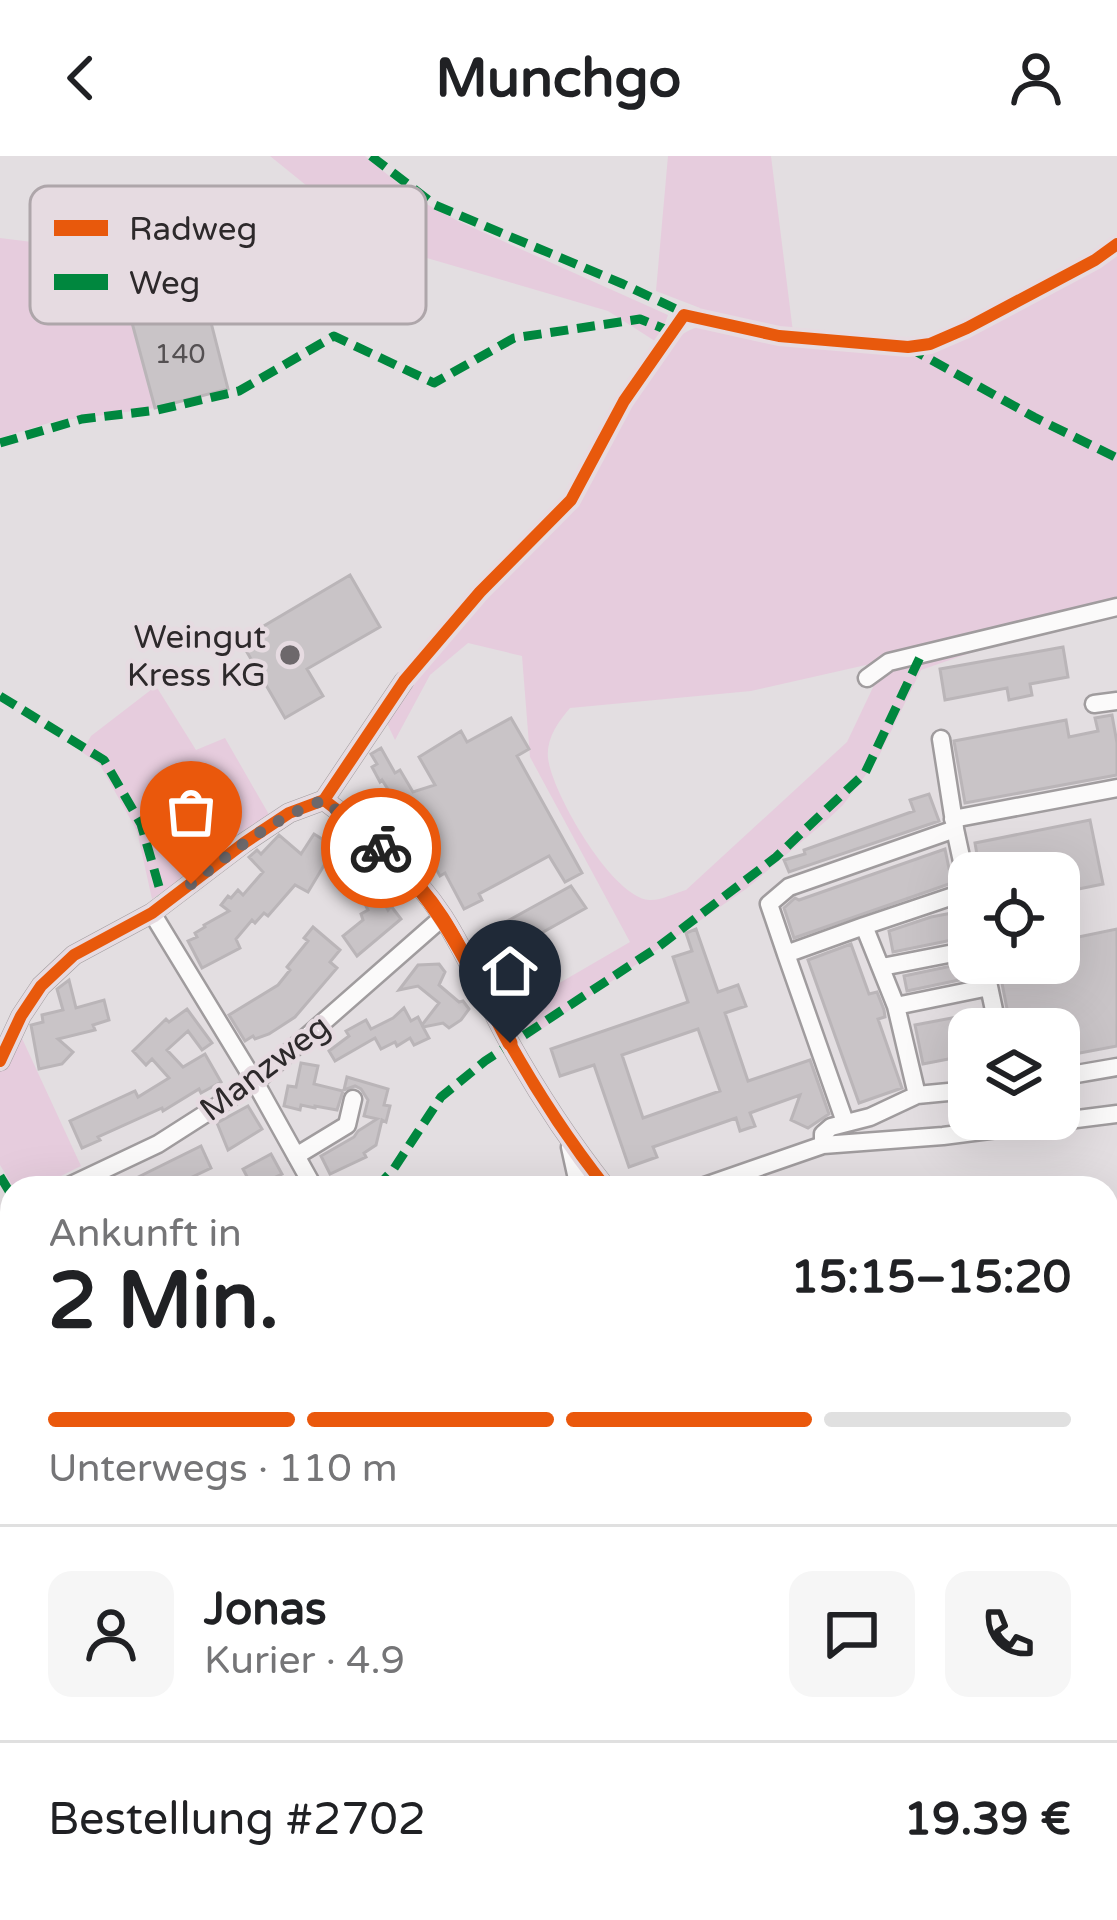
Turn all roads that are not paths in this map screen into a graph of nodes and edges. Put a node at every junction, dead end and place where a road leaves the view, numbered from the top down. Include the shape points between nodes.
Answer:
1 (1117, 607) edge
2 (867, 678) dead end
3 (404, 681) dead end
4 (1117, 700) edge
5 (1094, 704) dead end
6 (941, 739) dead end
7 (1117, 788) edge
8 (324, 800) junction
9 (954, 824) junction
10 (960, 852) edge
11 (948, 900) edge
12 (152, 913) junction
13 (443, 916) junction
14 (864, 926) junction
15 (787, 954) junction
16 (948, 954) edge
17 (881, 968) junction
18 (988, 984) edge
19 (989, 987) junction
20 (896, 1006) junction
21 (994, 1008) edge
22 (0, 1060) edge
23 (1117, 1066) edge
24 (1080, 1073) edge
25 (255, 1082) junction
26 (948, 1092) edge
27 (917, 1095) junction
28 (352, 1099) dead end
29 (1117, 1114) edge
30 (845, 1122) junction
31 (568, 1141) junction
32 (823, 1145) junction
33 (296, 1156) junction
34 (90, 1176) edge
35 (307, 1176) edge
36 (576, 1176) edge
37 (596, 1176) edge
38 (734, 1176) edge

1 - 2 street via 889,662
3 - 8 street
4 - 5 street
6 - 9 street
7 - 9 street
8 - 12 street via 289,813
8 - 13 street via 406,870
9 - 10 street
9 - 15 street via 789,887 769,904
11 - 14 street
12 - 22 street via 74,955 41,986
12 - 25 street
13 - 25 street, Manzweg
13 - 31 street
14 - 15 street
14 - 17 street
15 - 30 street
16 - 17 street
17 - 20 street
18 - 19 street
19 - 20 street
19 - 21 street
20 - 27 street
23 - 24 street
25 - 33 street
25 - 34 street, Manzweg
26 - 27 street
27 - 30 street
28 - 33 street via 347,1125
29 - 32 street
30 - 32 street via 826,1129
31 - 36 street
31 - 37 street
32 - 38 street
33 - 35 street

